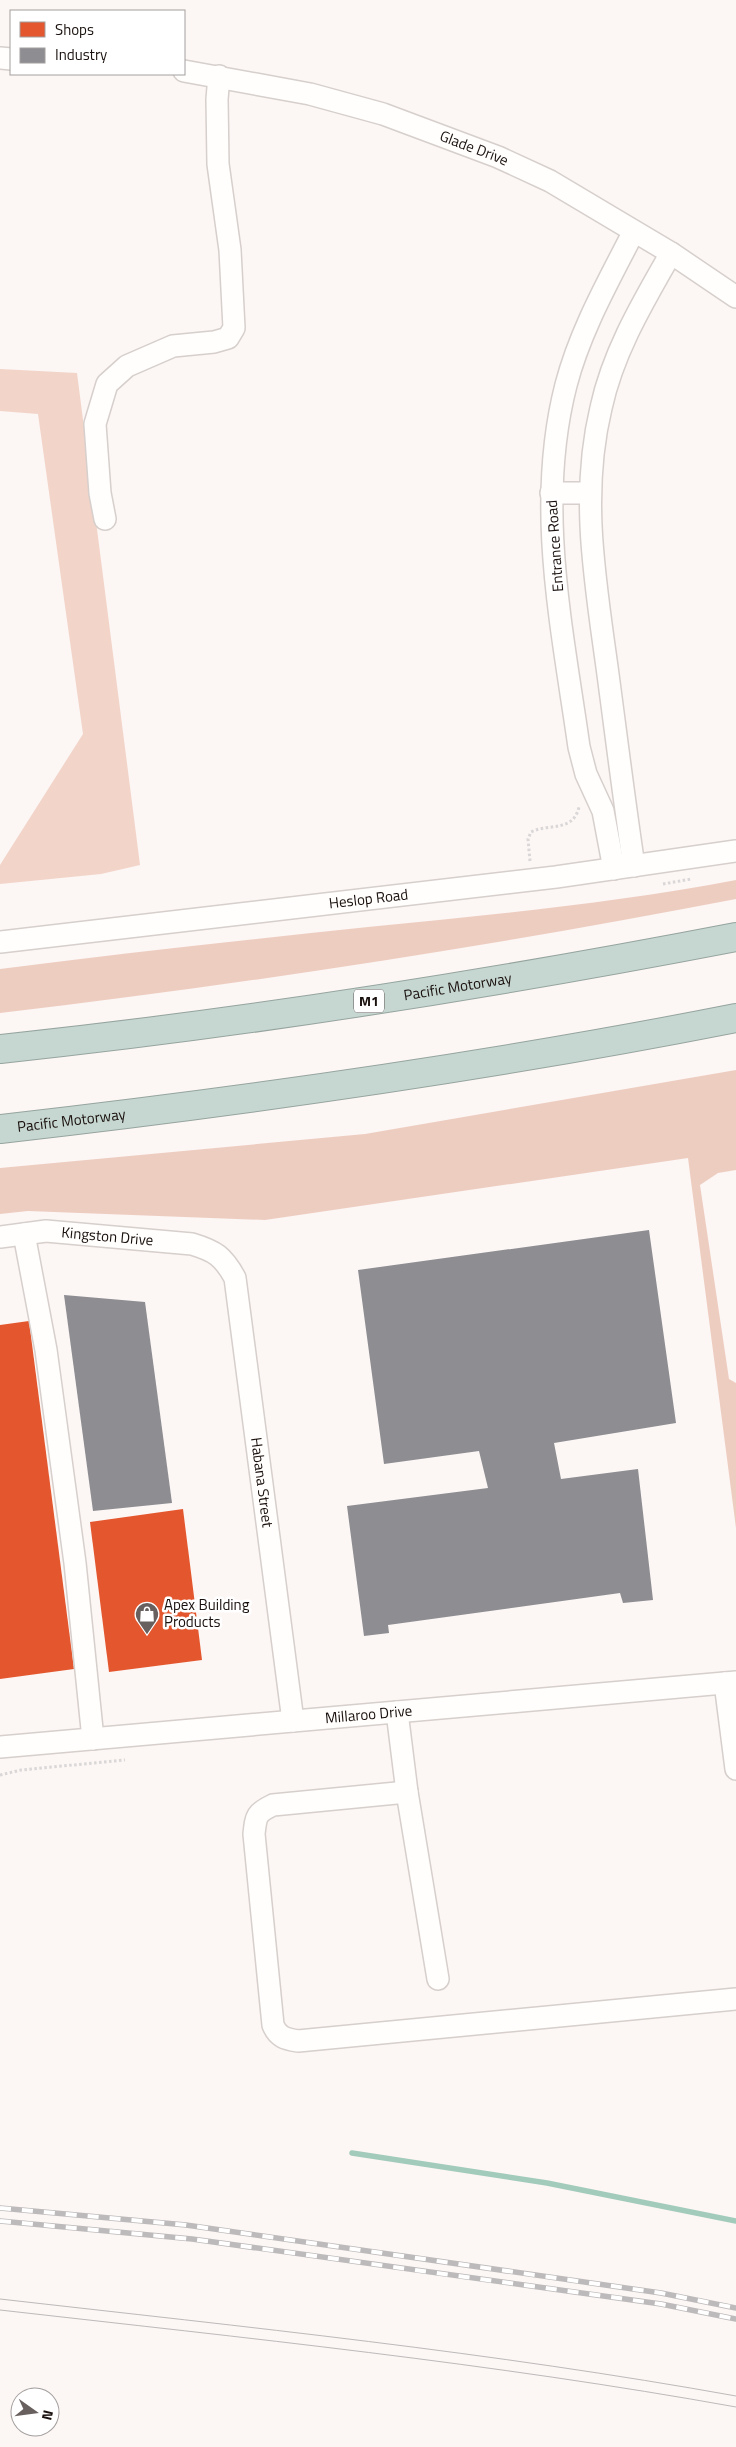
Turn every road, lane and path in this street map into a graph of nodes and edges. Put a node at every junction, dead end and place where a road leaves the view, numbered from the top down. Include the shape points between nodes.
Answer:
1 (185, 71) edge
2 (219, 76) junction
3 (633, 233) junction
4 (671, 253) junction
5 (736, 297) edge
6 (551, 493) junction
7 (589, 493) junction
8 (105, 519) dead end
9 (579, 805) dead end
10 (736, 851) edge
11 (624, 867) junction
12 (701, 877) dead end
13 (532, 879) junction
14 (656, 884) dead end
15 (736, 937) edge
16 (0, 942) edge
17 (736, 1018) edge
18 (0, 1049) edge
19 (0, 1129) edge
20 (24, 1234) junction
21 (0, 1237) edge
22 (214, 1251) joint
23 (731, 1682) edge
24 (397, 1712) junction
25 (293, 1721) junction
26 (93, 1739) junction
27 (0, 1747) edge
28 (125, 1760) dead end
29 (736, 1769) edge
30 (0, 1775) edge
31 (407, 1792) junction
32 (438, 1978) dead end
33 (736, 2000) edge

1 - 2 street, Glade Drive
2 - 3 street, Glade Drive via 310,94 384,114 498,157 550,181
2 - 8 street via 218,164 230,250 234,328 228,338 173,346 127,366 107,384 95,424
3 - 4 street, Glade Drive
3 - 6 street, Entrance Road via 574,358 558,418
4 - 5 street, Glade Drive
4 - 7 street via 640,306 616,359 601,407
6 - 7 street
6 - 11 street, Entrance Road via 555,571 579,747 586,774 604,811
7 - 11 street
9 - 13 path via 574,819 567,824 536,829 529,835
10 - 11 street, Heslop Road
11 - 13 street, Heslop Road
12 - 14 path
13 - 16 street, Heslop Road
15 - 18 highway, Pacific Motorway / M1 via 558,971 254,1019
17 - 19 highway, Pacific Motorway via 624,1040 288,1092
20 - 21 street, Kingston Drive
20 - 22 street, Kingston Drive via 46,1231 172,1242
20 - 26 street via 48,1360 75,1563
22 - 25 street, Habana Street via 228,1264 235,1278
23 - 24 street, Millaroo Drive
23 - 29 street
24 - 25 street, Millaroo Drive
24 - 31 street
25 - 26 street, Millaroo Drive
26 - 27 street, Millaroo Drive
28 - 30 path
31 - 32 street
31 - 33 street via 273,1805 261,1810 256,1818 254,1834 272,2025 277,2034 287,2040 298,2041

